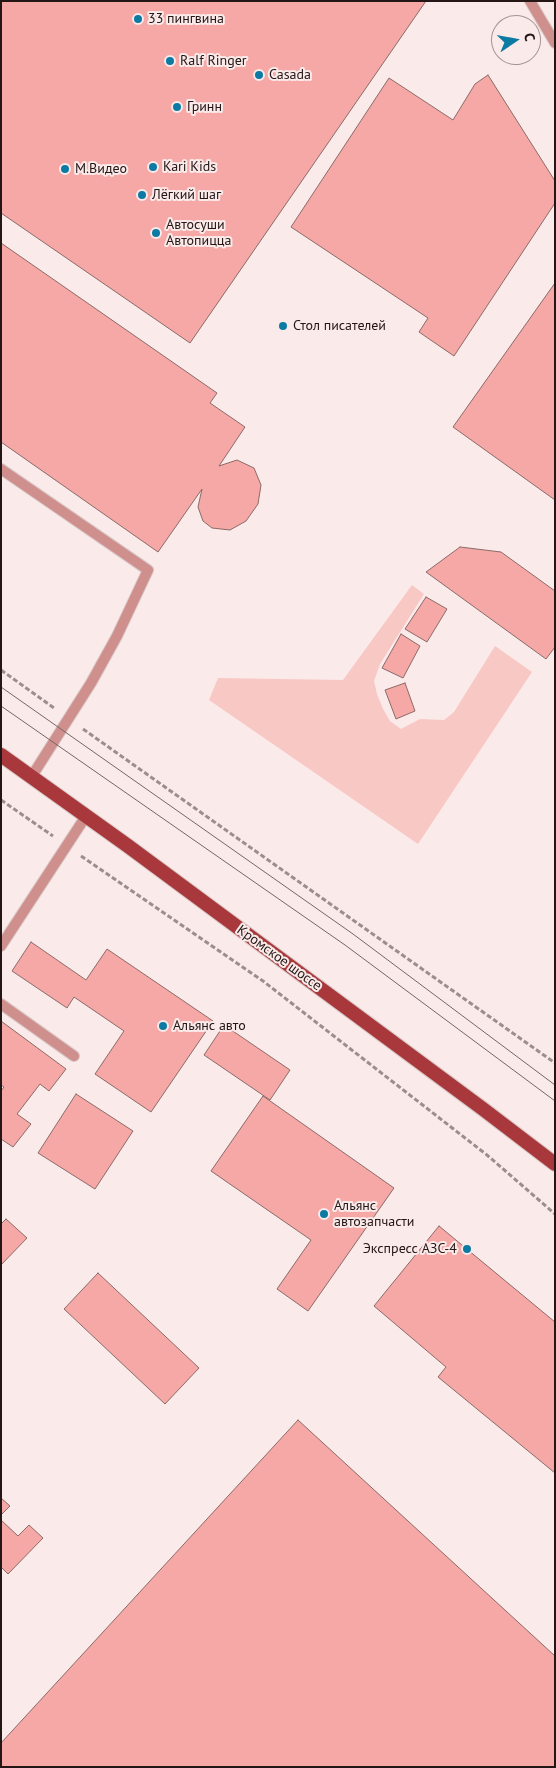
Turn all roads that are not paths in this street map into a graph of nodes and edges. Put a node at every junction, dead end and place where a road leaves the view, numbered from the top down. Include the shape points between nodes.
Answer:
1 (530, 1) edge
2 (555, 43) edge
3 (1, 469) edge
4 (1, 755) edge
5 (32, 776) junction
6 (86, 816) junction
7 (1, 946) edge
8 (1, 1004) edge
9 (74, 1056) dead end
10 (555, 1164) edge

1 - 2 lane
3 - 5 lane via 148,570 91,684
4 - 5 main road, Кромское шоссе
5 - 6 main road, Кромское шоссе
6 - 7 lane
6 - 10 main road, Кромское шоссе
8 - 9 lane

